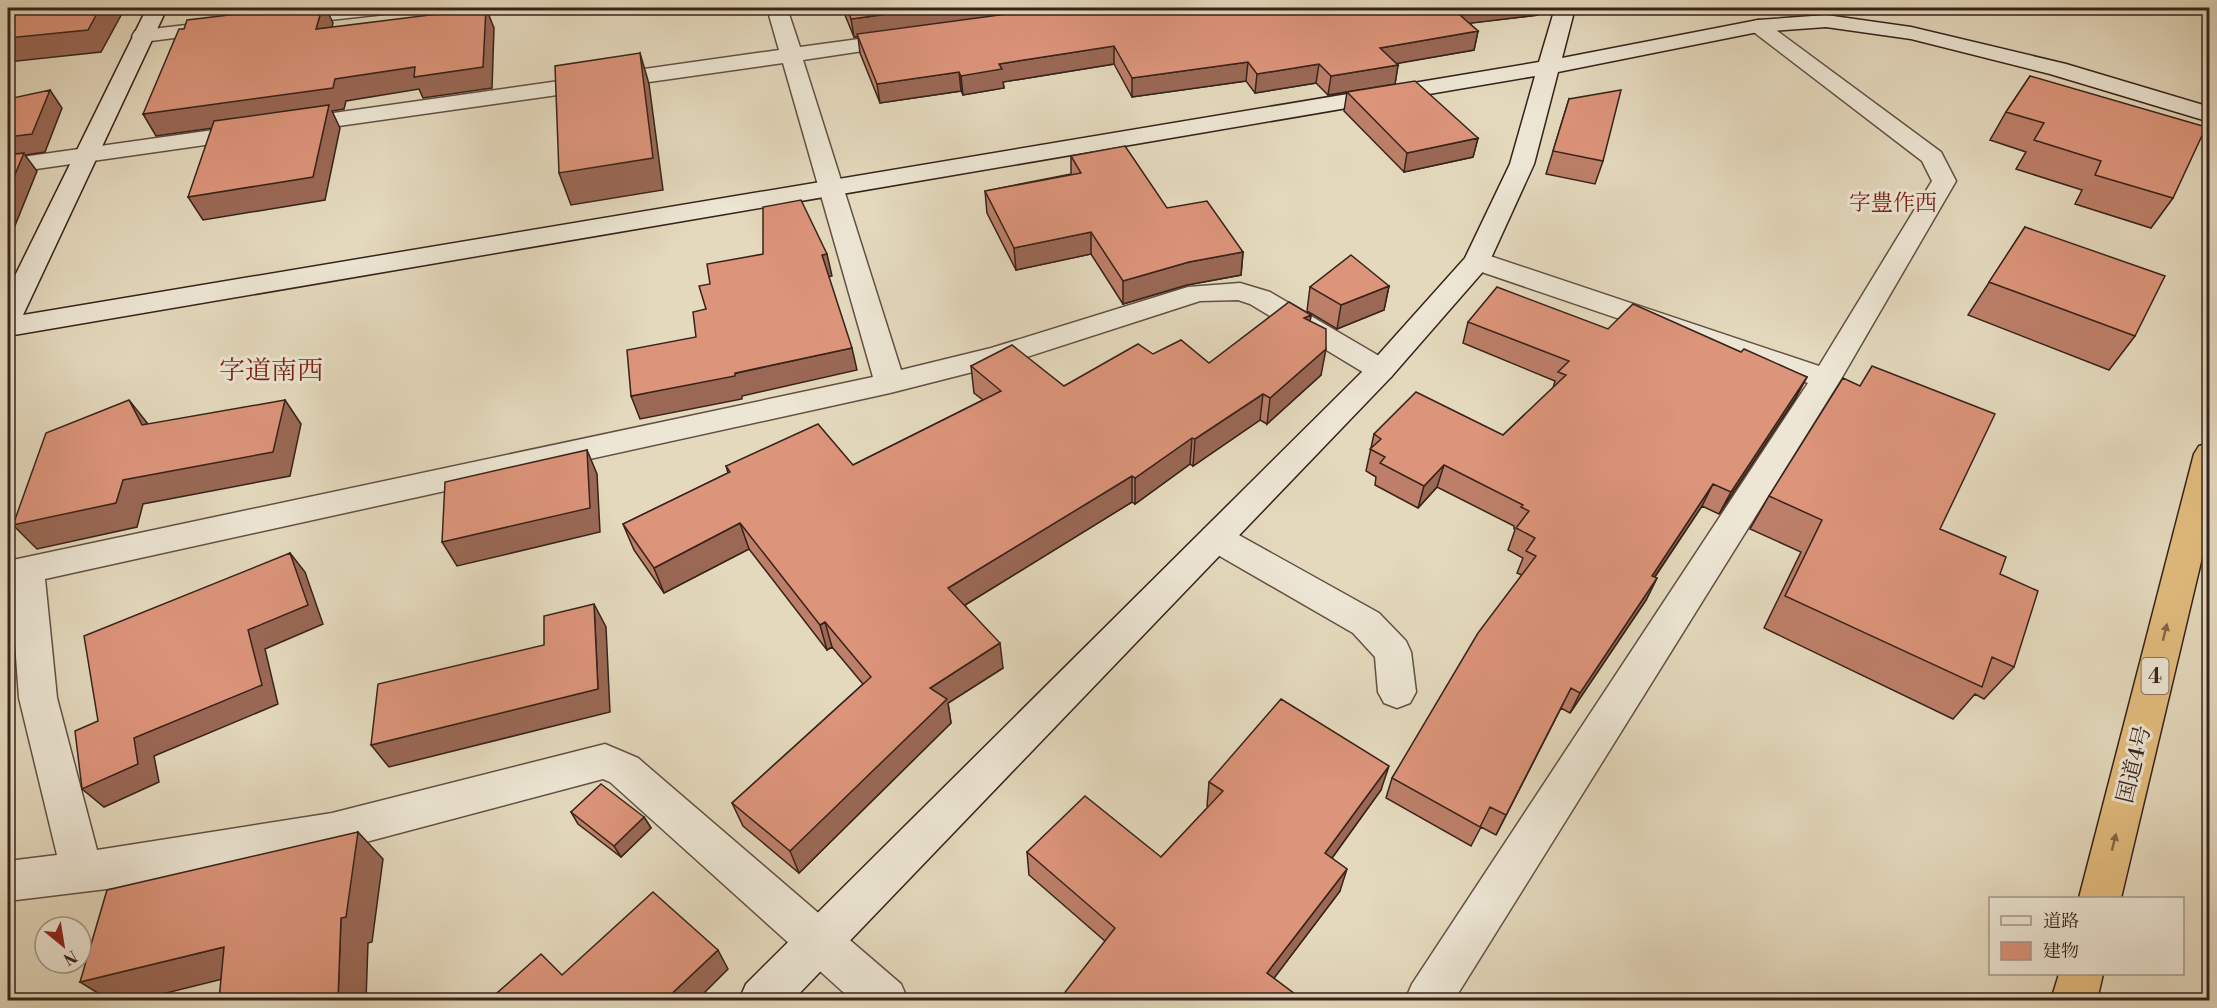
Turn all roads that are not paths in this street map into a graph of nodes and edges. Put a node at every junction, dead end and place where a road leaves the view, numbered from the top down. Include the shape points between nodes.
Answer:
1 (157, 8) edge
2 (384, 8) edge
3 (777, 8) edge
4 (1565, 8) edge
5 (269, 21) edge
6 (246, 24) edge
7 (1758, 26) junction
8 (143, 36) junction
9 (921, 36) edge
10 (793, 55) junction
11 (1549, 68) junction
12 (2210, 115) edge
13 (88, 154) junction
14 (8, 166) edge
15 (832, 186) junction
16 (1477, 261) junction
17 (8, 318) edge
18 (8, 327) edge
19 (1381, 370) junction
20 (1826, 378) junction
21 (890, 383) junction
22 (2210, 454) edge
23 (1216, 538) junction
24 (17, 572) edge
25 (1397, 692) dead end
26 (82, 872) junction
27 (8, 881) edge
28 (2100, 897) edge
29 (819, 941) junction
30 (2081, 975) edge
31 (762, 1000) edge
32 (885, 1000) edge
33 (1428, 1000) edge
34 (2074, 1000) edge

1 - 8 street
2 - 5 street
3 - 10 street
4 - 11 street
6 - 8 street
7 - 11 street
7 - 12 street via 1826,21 1911,33 2058,69
7 - 20 street via 1932,157 1944,181
8 - 13 street
9 - 10 street
10 - 13 street
10 - 15 street
11 - 15 street
11 - 16 street via 1522,164
13 - 14 street
13 - 17 street
15 - 18 street
15 - 21 street
16 - 19 street
16 - 20 street
19 - 21 street via 1260,298 1240,291 1198,293 998,356
19 - 23 street
20 - 33 street
21 - 24 street
28 -> 22 highway, 国道4号 / 4
23 - 25 street via 1366,623 1393,652
23 - 29 street
24 - 26 street via 38,698
26 - 27 street
26 - 29 street via 332,832 605,761 624,770
29 - 31 street
29 - 32 street
30 - 34 highway

